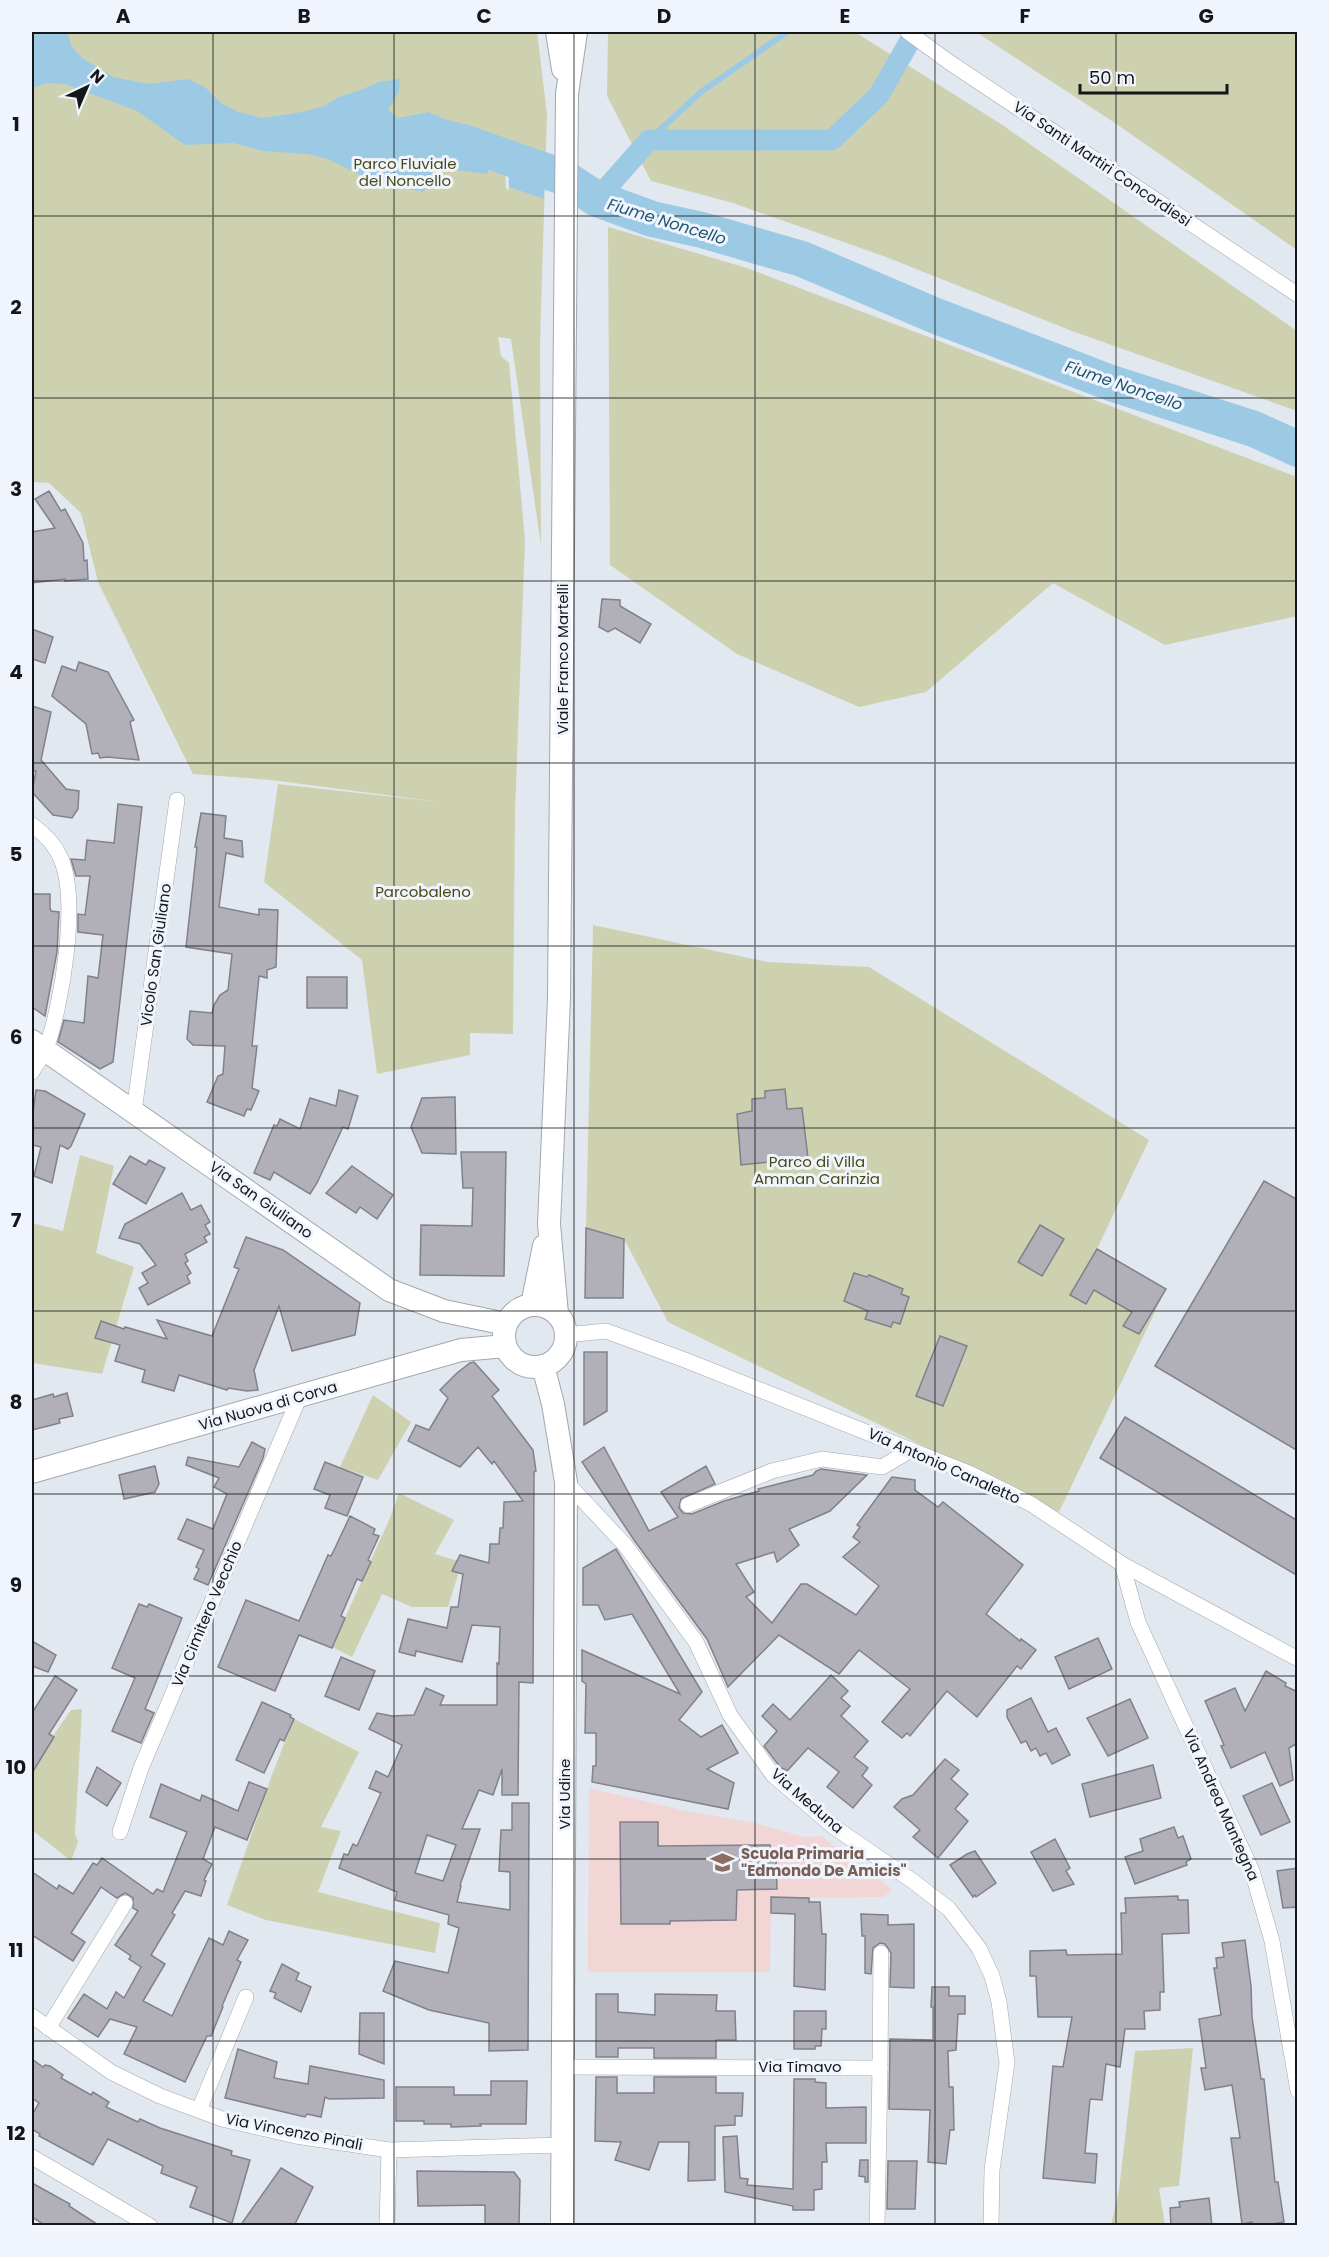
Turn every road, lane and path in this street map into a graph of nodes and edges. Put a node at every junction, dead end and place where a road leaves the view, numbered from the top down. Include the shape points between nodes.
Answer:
1 (557, 32) edge
2 (576, 32) edge
3 (908, 32) edge
4 (567, 94) junction
5 (1298, 295) edge
6 (177, 800) dead end
7 (32, 825) edge
8 (39, 1045) edge
9 (32, 1072) edge
10 (134, 1111) junction
11 (549, 1224) junction
12 (532, 1305) junction
13 (557, 1314) junction
14 (505, 1335) junction
15 (566, 1335) junction
16 (543, 1366) junction
17 (299, 1398) junction
18 (910, 1450) junction
19 (32, 1472) edge
20 (566, 1482) junction
21 (688, 1505) dead end
22 (1122, 1564) junction
23 (1298, 1659) edge
24 (120, 1832) dead end
25 (125, 1903) dead end
26 (881, 1953) dead end
27 (246, 1997) dead end
28 (32, 2016) edge
29 (48, 2028) junction
30 (563, 2067) junction
31 (880, 2068) junction
32 (1298, 2091) edge
33 (199, 2110) junction
34 (562, 2145) junction
35 (388, 2150) junction
36 (32, 2157) edge
37 (150, 2226) edge
38 (387, 2226) edge
39 (562, 2226) edge
40 (877, 2226) edge
41 (991, 2226) edge

1 - 4 main road, Viale Franco Martelli
2 - 4 main road, Viale Franco Martelli
3 - 5 street, Via Santi Martiri Concordiesi
4 - 11 main road, Viale Franco Martelli via 560,977
6 - 10 street, Vicolo San Giuliano
7 - 8 street via 50,839 62,861 70,906 68,947 57,1004
8 - 9 street
8 - 10 main road, Via San Giuliano
10 - 14 main road, Via San Giuliano via 389,1290
11 - 12 main road, Viale Franco Martelli
11 - 13 main road, Viale Franco Martelli
12 - 13 main road
12 - 14 main road via 518,1309
13 - 15 main road
14 - 16 main road via 514,1359
14 - 17 main road, Via Nuova di Corva
15 - 16 main road via 561,1353
15 - 18 street, Via Antonio Canaletto via 606,1332
16 - 20 main road, Via Udine
17 - 19 main road, Via Nuova di Corva
17 - 24 street, Via Cimitero Vecchio via 141,1768
18 - 21 street via 882,1467 822,1459 772,1471
18 - 22 street, Via Antonio Canaletto via 1031,1504
20 - 30 main road, Via Udine
20 - 41 street, Via Meduna via 625,1545 696,1642 730,1715 773,1774 834,1827 949,1909 979,1948 999,2002 1006,2063 992,2170
22 - 23 street, Via Antonio Canaletto
22 - 32 street, Via Andrea Mantegna via 1138,1622 1252,1872 1272,1941
25 - 29 street
26 - 31 street
27 - 33 street
28 - 29 street, Via Vincenzo Pinali
29 - 33 street, Via Vincenzo Pinali via 111,2072
30 - 31 street, Via Timavo
30 - 34 main road, Via Udine
31 - 40 street
33 - 35 street, Via Vincenzo Pinali via 296,2136
34 - 35 street, Via Vincenzo Pinali
34 - 39 main road, Via Udine
35 - 38 street
36 - 37 street

